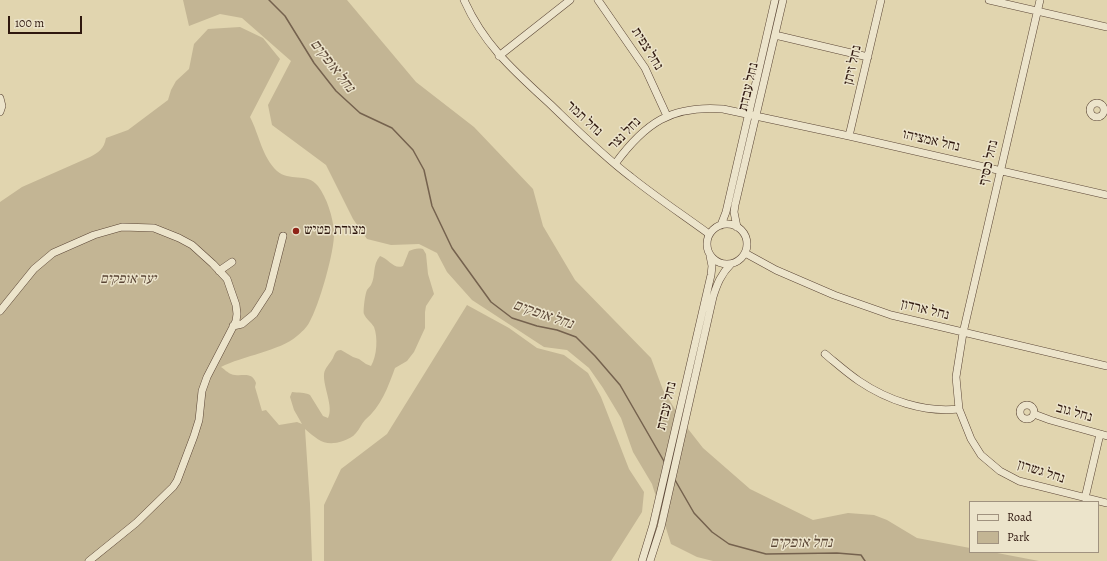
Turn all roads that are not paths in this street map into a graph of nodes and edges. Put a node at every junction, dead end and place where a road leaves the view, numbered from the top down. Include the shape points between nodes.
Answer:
1 (464, 0) edge
2 (570, 0) edge
3 (598, 0) edge
4 (775, 0) edge
5 (783, 0) edge
6 (881, 0) edge
7 (989, 0) edge
8 (1040, 0) edge
9 (1038, 11) junction
10 (1107, 27) edge
11 (774, 35) junction
12 (500, 56) junction
13 (868, 57) junction
14 (0, 98) edge
15 (0, 112) edge
16 (752, 115) junction
17 (667, 116) junction
18 (849, 136) junction
19 (615, 164) junction
20 (1000, 171) junction
21 (1107, 195) edge
22 (721, 225) junction
23 (737, 227) junction
24 (709, 234) junction
25 (283, 236) dead end
26 (745, 253) junction
27 (710, 256) junction
28 (232, 262) dead end
29 (731, 264) junction
30 (219, 271) junction
31 (0, 311) edge
32 (233, 326) junction
33 (963, 333) junction
34 (824, 354) dead end
35 (1107, 366) edge
36 (959, 409) junction
37 (1034, 414) dead end
38 (1104, 435) edge
39 (1085, 498) junction
40 (1098, 501) edge
41 (89, 561) edge
42 (642, 561) edge
43 (650, 561) edge

1 - 12 street, נחל תמר via 479,29
2 - 12 street
3 - 17 street, נחל צפית via 645,68
4 - 16 street, נחל עבדת
5 - 11 street, נחל עבדת
6 - 13 street, נחל זיתן
7 - 9 street
8 - 9 street, נחל כסיף
9 - 10 street
9 - 20 street, נחל כסיף
11 - 13 street
11 - 16 street, נחל עבדת
12 - 19 street, נחל תמר
13 - 18 street, נחל זיתן
14 - 15 street
16 - 17 street, נחל נצר via 705,108
16 - 18 street, נחל אמציהו
16 - 22 street, נחל עבדת
16 - 23 street, נחל עבדת via 734,212
17 - 19 street, נחל נצר via 629,144
18 - 20 street, נחל אמציהו
19 - 24 street, נחל תמר
20 - 21 street, נחל אמציהו
20 - 33 street, נחל כסיף
22 - 23 street
22 - 24 street
23 - 26 street via 747,242
24 - 27 street via 706,245
25 - 32 street via 269,291 254,314 242,324
26 - 29 street
26 - 33 street, נחל ארדון via 776,270 834,295 892,315
27 - 29 street via 719,263
27 - 42 street, נחל עבדת via 711,274 653,525
28 - 30 street
29 - 43 street, נחל עבדת via 717,284 661,527
30 - 31 street via 192,245 179,238 154,228 122,227 94,235 53,253 34,269
30 - 32 street via 227,279 236,305 236,321
32 - 41 street via 207,377 202,391 199,420 173,487 136,523
33 - 35 street, נחל ארדון
33 - 36 street, נחל גשרון via 956,378
34 - 36 street via 857,380 892,398 907,404 940,410
36 - 39 street, נחל גשרון via 971,439 981,455 1000,471 1019,481
37 - 38 street, נחל גוב
38 - 39 street
39 - 40 street, נחל גשרון

